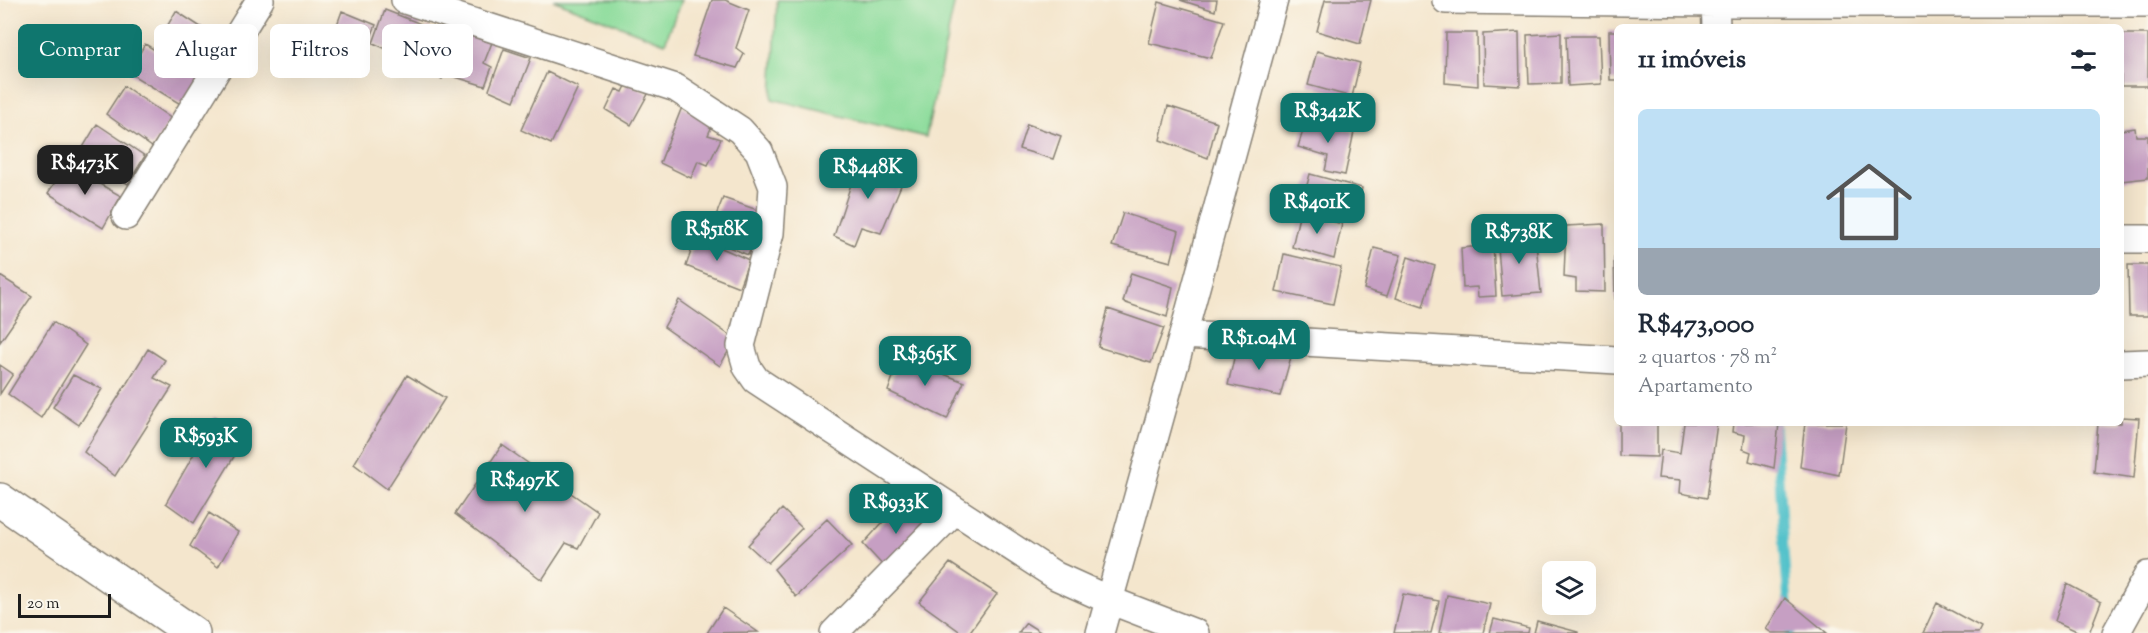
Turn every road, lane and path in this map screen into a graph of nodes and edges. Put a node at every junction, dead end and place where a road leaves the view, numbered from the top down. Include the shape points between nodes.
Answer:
1 (260, 0) edge
2 (405, 0) edge
3 (1274, 0) edge
4 (1446, 0) edge
5 (2148, 3) edge
6 (1715, 10) edge
7 (126, 216) dead end
8 (2124, 239) edge
9 (2148, 239) edge
10 (1183, 335) junction
11 (1614, 360) edge
12 (2124, 363) edge
13 (2148, 363) edge
14 (0, 500) edge
15 (955, 510) junction
16 (2148, 575) edge
17 (1109, 600) junction
18 (192, 633) edge
19 (834, 633) edge
20 (1100, 633) edge
21 (1195, 633) edge
22 (2116, 633) edge

1 - 7 street
2 - 15 street via 676,88 740,130 759,151 773,187 770,233 741,346 747,367 756,380
3 - 10 street
4 - 6 street
5 - 6 street
8 - 9 street
10 - 11 street
10 - 17 street
12 - 13 street
14 - 18 street
15 - 17 street via 1056,576
15 - 19 street
16 - 22 street
17 - 20 street
17 - 21 street

